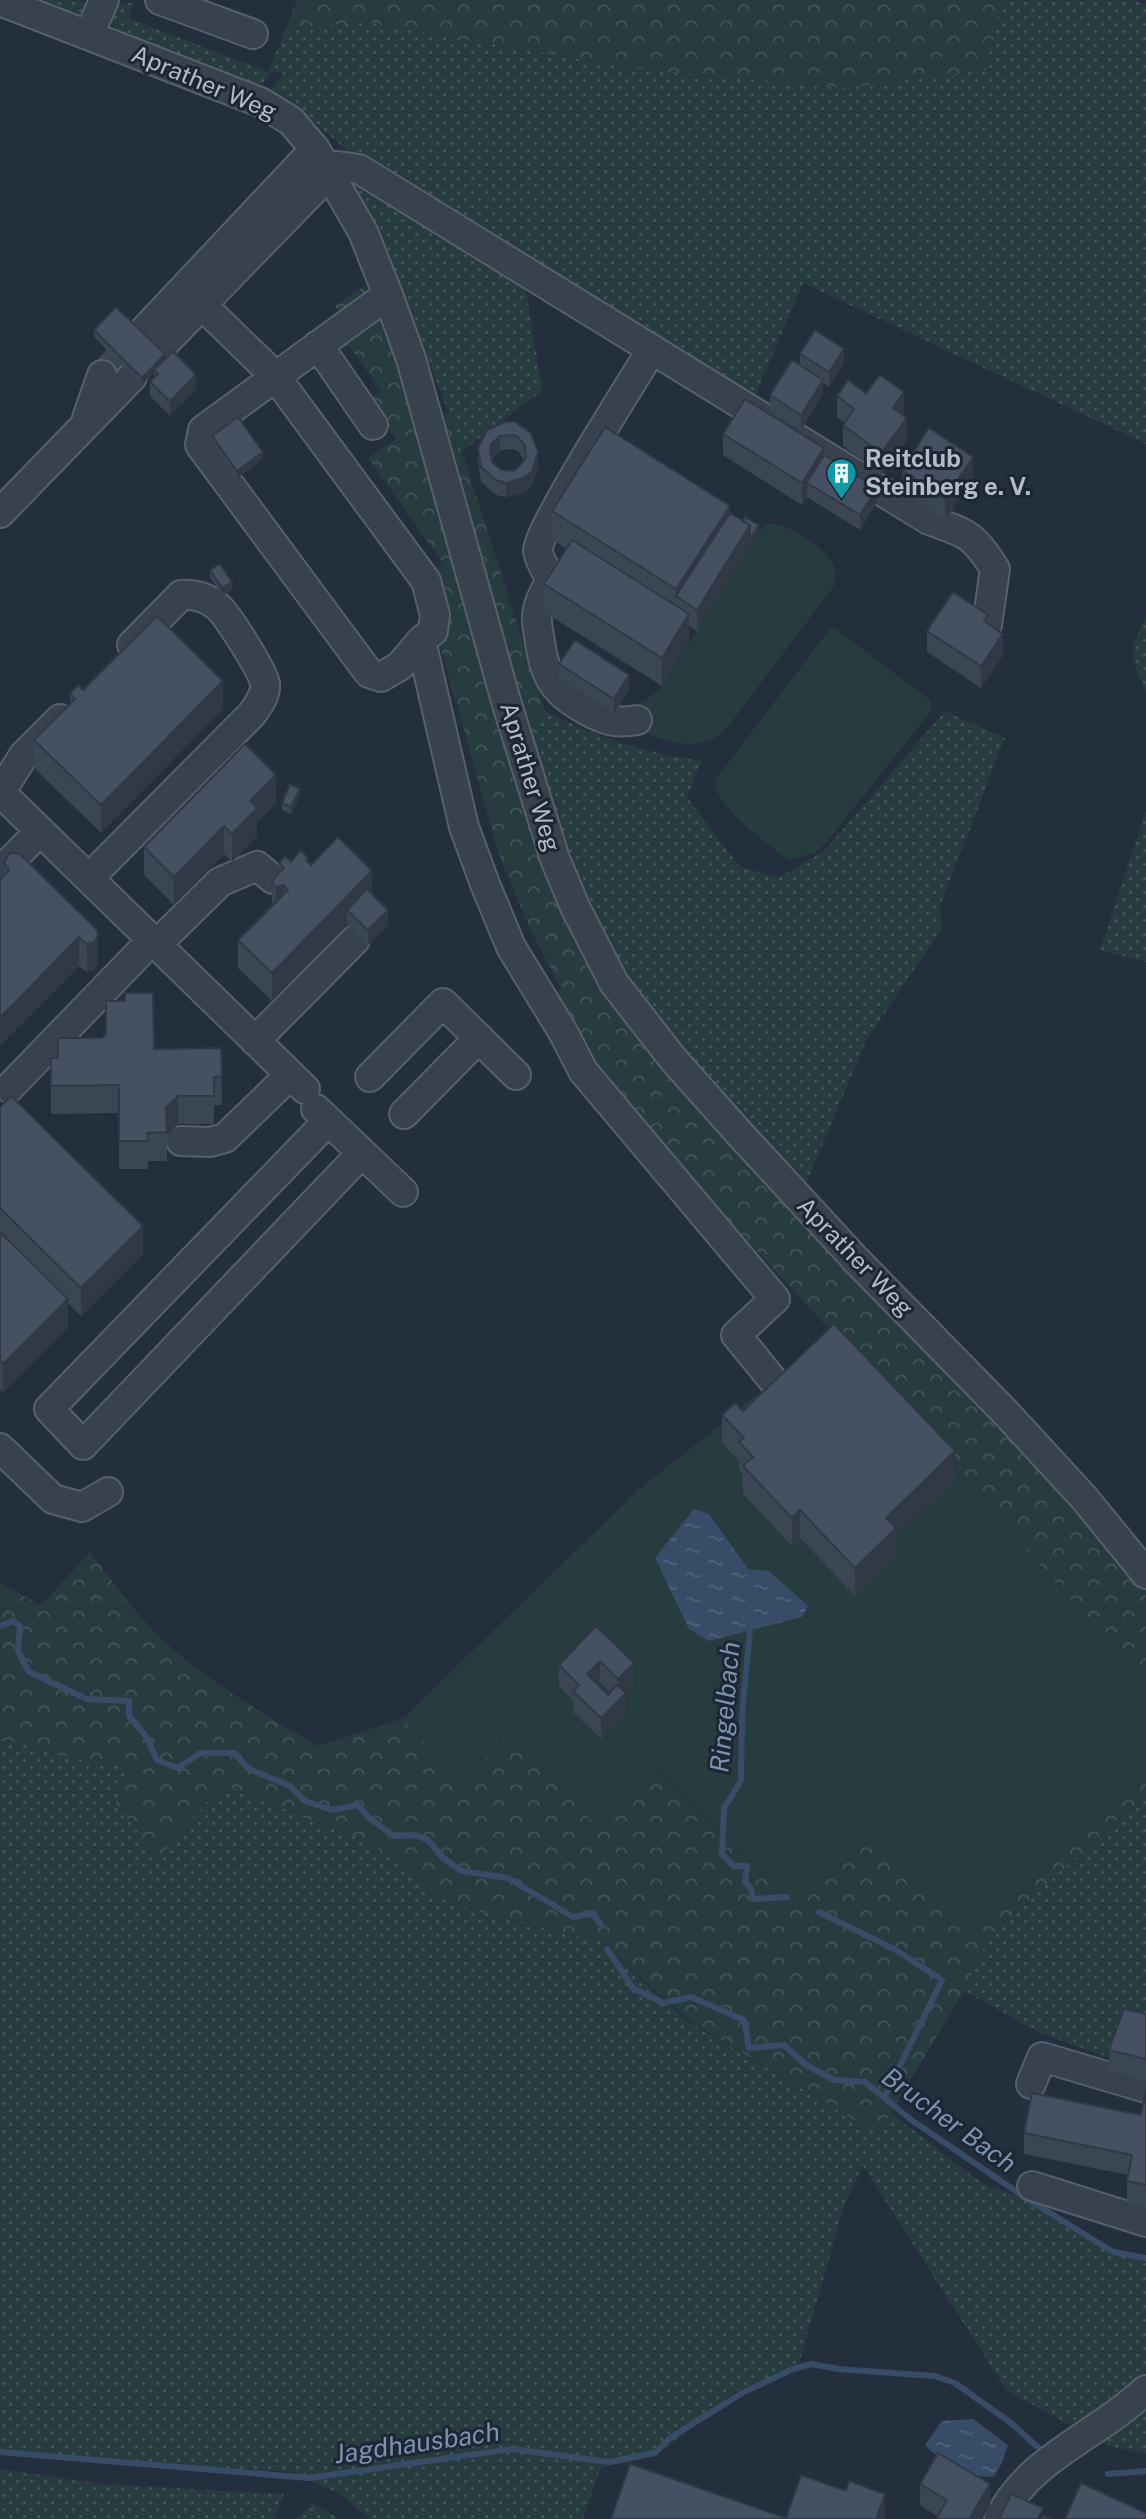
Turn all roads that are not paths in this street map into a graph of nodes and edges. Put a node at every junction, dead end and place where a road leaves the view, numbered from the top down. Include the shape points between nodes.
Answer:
1 (160, 0) edge
2 (0, 1) edge
3 (105, 1) edge
4 (253, 34) dead end
5 (89, 35) junction
6 (323, 163) junction
7 (388, 295) junction
8 (202, 305) junction
9 (318, 345) junction
10 (652, 349) junction
11 (102, 375) tunnel mouth
12 (275, 376) junction
13 (132, 377) tunnel mouth
14 (373, 425) dead end
15 (83, 427) junction
16 (0, 513) edge
17 (988, 625) edge
18 (421, 641) junction
19 (117, 661) edge
20 (80, 698) edge
21 (637, 720) dead end
22 (0, 793) edge
23 (40, 831) junction
24 (0, 872) edge
25 (89, 878) junction
26 (273, 879) edge
27 (355, 940) dead end
28 (154, 942) junction
29 (479, 1038) junction
30 (255, 1041) junction
31 (516, 1075) dead end
32 (370, 1077) dead end
33 (9, 1088) dead end
34 (310, 1098) junction
35 (404, 1114) dead end
36 (181, 1141) dead end
37 (362, 1153) junction
38 (403, 1192) dead end
39 (771, 1378) dead end
40 (0, 1448) edge
41 (108, 1492) dead end
42 (1146, 1574) edge
43 (1031, 2084) dead end
44 (1146, 2088) edge
45 (1032, 2186) dead end
46 (1146, 2222) edge
47 (1146, 2390) edge
48 (999, 2519) edge

1 - 4 street
2 - 5 street, Aprather Weg
3 - 5 street
5 - 6 street, Aprather Weg via 260,102 291,121
6 - 7 street, Aprather Weg via 363,232
6 - 8 street
6 - 8 street via 156,335
6 - 10 street via 359,169
7 - 9 street
7 - 42 street, Aprather Weg via 411,359 509,712 555,859 614,983 738,1133 1086,1499
8 - 12 street
9 - 12 street
9 - 14 street
10 - 17 street via 929,520 965,533 995,569
10 - 21 street via 560,503 538,551 551,580 536,618 549,678 569,701 599,719
11 - 15 street
12 - 18 street via 426,581 435,615 433,631
12 - 18 street via 203,430 200,445 369,673 381,677 400,666
13 - 15 street
15 - 16 street
18 - 39 street via 464,827 511,947 583,1071 775,1299 736,1335
19 - 25 street via 181,595 196,594 225,614 265,685 252,714
20 - 22 street via 24,755
22 - 23 street
23 - 24 street
23 - 25 street
25 - 28 street
26 - 28 street via 257,866 220,882
27 - 30 street
28 - 30 street
28 - 33 street
29 - 31 street
29 - 32 street via 443,1003
29 - 35 street
30 - 34 street
34 - 36 street via 225,1138
34 - 37 street
34 - 37 street via 48,1409 83,1445
37 - 38 street
40 - 41 street via 53,1499 82,1507
43 - 44 street via 1042,2057
45 - 46 street
47 - 48 street via 1049,2459 1009,2500

